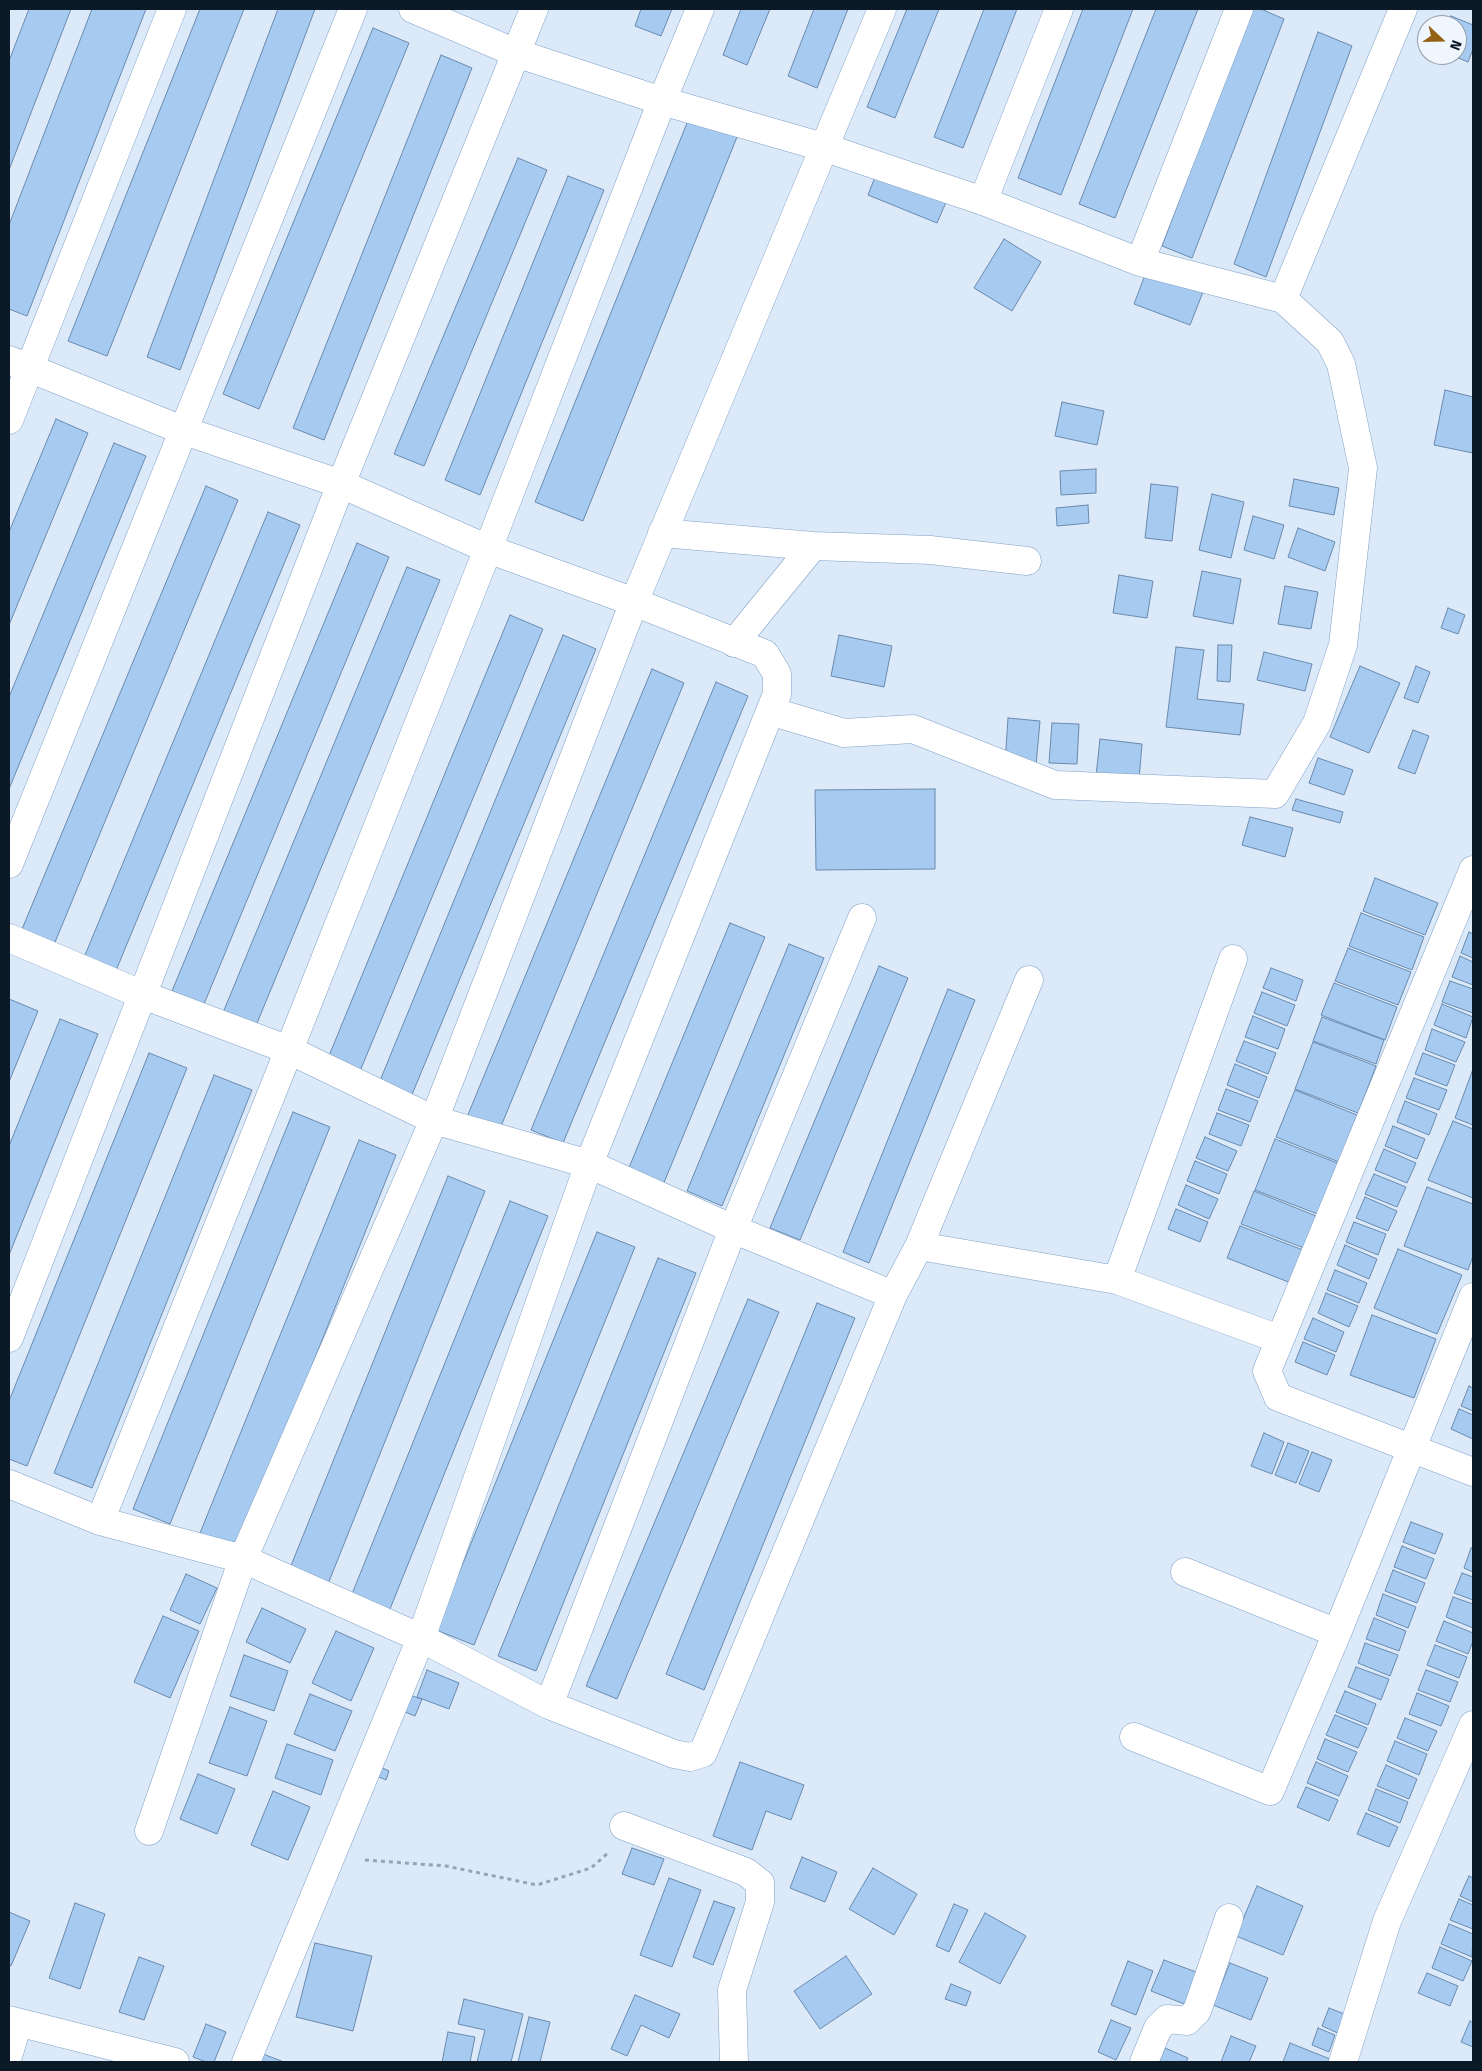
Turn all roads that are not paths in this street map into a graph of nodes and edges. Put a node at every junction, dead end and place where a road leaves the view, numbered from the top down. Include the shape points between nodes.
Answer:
1 (172, 9) edge
2 (353, 9) edge
3 (413, 9) edge
4 (534, 9) edge
5 (700, 9) edge
6 (882, 9) edge
7 (1059, 9) edge
8 (1239, 9) edge
9 (1403, 9) edge
10 (516, 53) junction
11 (662, 101) junction
12 (823, 147) junction
13 (983, 201) junction
14 (1140, 262) junction
15 (1283, 299) junction
16 (19, 364) edge
17 (9, 420) edge
18 (182, 430) junction
19 (341, 484) junction
20 (662, 533) junction
21 (812, 546) junction
22 (488, 549) junction
23 (1027, 560) dead end
24 (634, 602) junction
25 (734, 643) junction
26 (770, 711) junction
27 (9, 864) edge
28 (1473, 870) edge
29 (1468, 897) edge
30 (862, 918) dead end
31 (9, 938) edge
32 (1233, 959) dead end
33 (1029, 980) dead end
34 (143, 996) junction
35 (289, 1050) junction
36 (434, 1120) junction
37 (589, 1164) junction
38 (733, 1229) junction
39 (919, 1246) junction
40 (1117, 1280) junction
41 (893, 1295) junction
42 (1473, 1297) edge
43 (9, 1338) edge
44 (1279, 1339) junction
45 (1411, 1448) junction
46 (1473, 1472) edge
47 (9, 1484) edge
48 (100, 1521) junction
49 (243, 1559) junction
50 (1185, 1572) dead end
51 (1337, 1633) junction
52 (421, 1638) junction
53 (549, 1705) junction
54 (1473, 1725) edge
55 (1134, 1737) dead end
56 (624, 1826) road end
57 (149, 1831) dead end
58 (1230, 1918) dead end
59 (13, 2021) edge
60 (9, 2053) edge
61 (175, 2062) edge
62 (246, 2062) edge
63 (734, 2062) edge
64 (1144, 2062) edge
65 (1343, 2062) edge

1 - 16 street
2 - 18 street
3 - 10 street
4 - 10 street
5 - 11 street
6 - 12 street
7 - 13 street
8 - 14 street
9 - 15 street
10 - 11 street
10 - 19 street
11 - 12 street
11 - 22 street
12 - 13 street
12 - 20 street
13 - 14 street
14 - 15 street
15 - 26 street via 1330,342 1340,364 1363,468 1343,645 1317,723 1275,794 1055,785 913,729 844,733
16 - 17 street
16 - 18 street
18 - 19 street
18 - 27 street
19 - 22 street
19 - 34 street
20 - 21 street
20 - 24 street
21 - 23 street via 930,550
21 - 25 street
22 - 24 street
22 - 35 street
24 - 25 street
24 - 36 street
25 - 26 street via 765,654 777,674 777,694
26 - 37 street
28 - 29 street
29 - 44 street
30 - 38 street
31 - 34 street
32 - 40 street
33 - 39 street
34 - 35 street
34 - 43 street
35 - 36 street
35 - 48 street
36 - 37 street
36 - 49 street
37 - 38 street
37 - 52 street
38 - 41 street
38 - 53 street
39 - 40 street
39 - 41 street
40 - 44 street
41 - 53 street via 703,1753 690,1758 674,1754
42 - 45 street
44 - 45 street via 1267,1371 1278,1397
45 - 46 street
45 - 51 street
47 - 48 street
48 - 49 street
49 - 52 street
49 - 57 street
50 - 51 street
51 - 55 street via 1270,1791
52 - 53 street
52 - 62 street
54 - 65 street via 1387,1921
56 - 63 street via 746,1872 760,1884 760,1902 732,1990
58 - 64 street via 1198,2012 1186,2021 1168,2019 1158,2028
59 - 60 street
59 - 61 street

